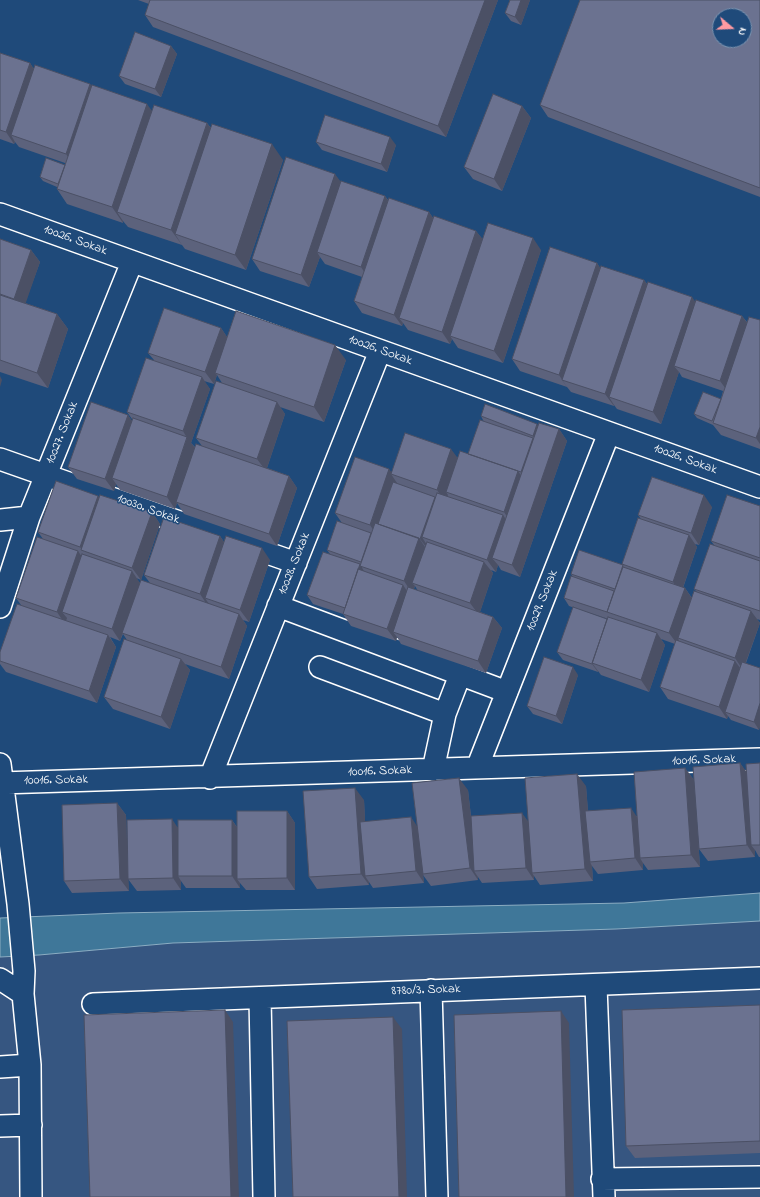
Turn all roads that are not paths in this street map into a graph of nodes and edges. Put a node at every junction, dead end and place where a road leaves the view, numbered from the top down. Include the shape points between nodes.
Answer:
1 (0, 214) edge
2 (132, 262) junction
3 (380, 351) junction
4 (610, 433) junction
5 (0, 459) edge
6 (46, 474) junction
7 (760, 487) edge
8 (29, 517) junction
9 (0, 520) edge
10 (296, 563) junction
11 (278, 606) junction
12 (0, 608) edge
13 (320, 667) dead end
14 (460, 675) junction
15 (507, 692) junction
16 (445, 714) junction
17 (760, 759) edge
18 (477, 768) junction
19 (433, 770) junction
20 (1, 776) edge
21 (210, 778) junction
22 (760, 978) edge
23 (0, 979) edge
24 (596, 986) junction
25 (431, 990) junction
26 (23, 994) junction
27 (260, 998) junction
28 (92, 1004) dead end
29 (30, 1065) junction
30 (0, 1067) edge
31 (31, 1125) junction
32 (0, 1126) edge
33 (760, 1176) edge
34 (603, 1188) edge
35 (31, 1197) edge
36 (264, 1197) edge
37 (438, 1197) edge

1 - 2 street, 10026. Sokak
2 - 3 street, 10026. Sokak
2 - 6 street, 10027. Sokak
3 - 4 street, 10026. Sokak
3 - 10 street, 10028. Sokak
4 - 7 street, 10026. Sokak
4 - 15 street, 10029. Sokak
5 - 6 street, 10030. Sokak
6 - 8 street, 10027. Sokak
6 - 10 street, 10030. Sokak
8 - 9 street
8 - 12 street, 10027. Sokak
10 - 11 street, 10028. Sokak
11 - 14 street
11 - 21 street, 10028. Sokak
13 - 16 street
14 - 15 street
14 - 16 street
15 - 18 street, 10029. Sokak
16 - 19 street
17 - 18 street, 10016. Sokak
18 - 19 street, 10016. Sokak
19 - 21 street, 10016. Sokak
20 - 21 street, 10016. Sokak
20 - 26 street via 18,904 24,971
22 - 24 street, 8780/3. Sokak
23 - 26 street
24 - 25 street, 8780/3. Sokak
24 - 34 street
25 - 27 street, 8780/3. Sokak
25 - 37 street
26 - 29 street
27 - 28 street, 8780/3. Sokak
27 - 36 street
29 - 30 street
29 - 31 street
31 - 32 street
31 - 35 street
33 - 34 street

